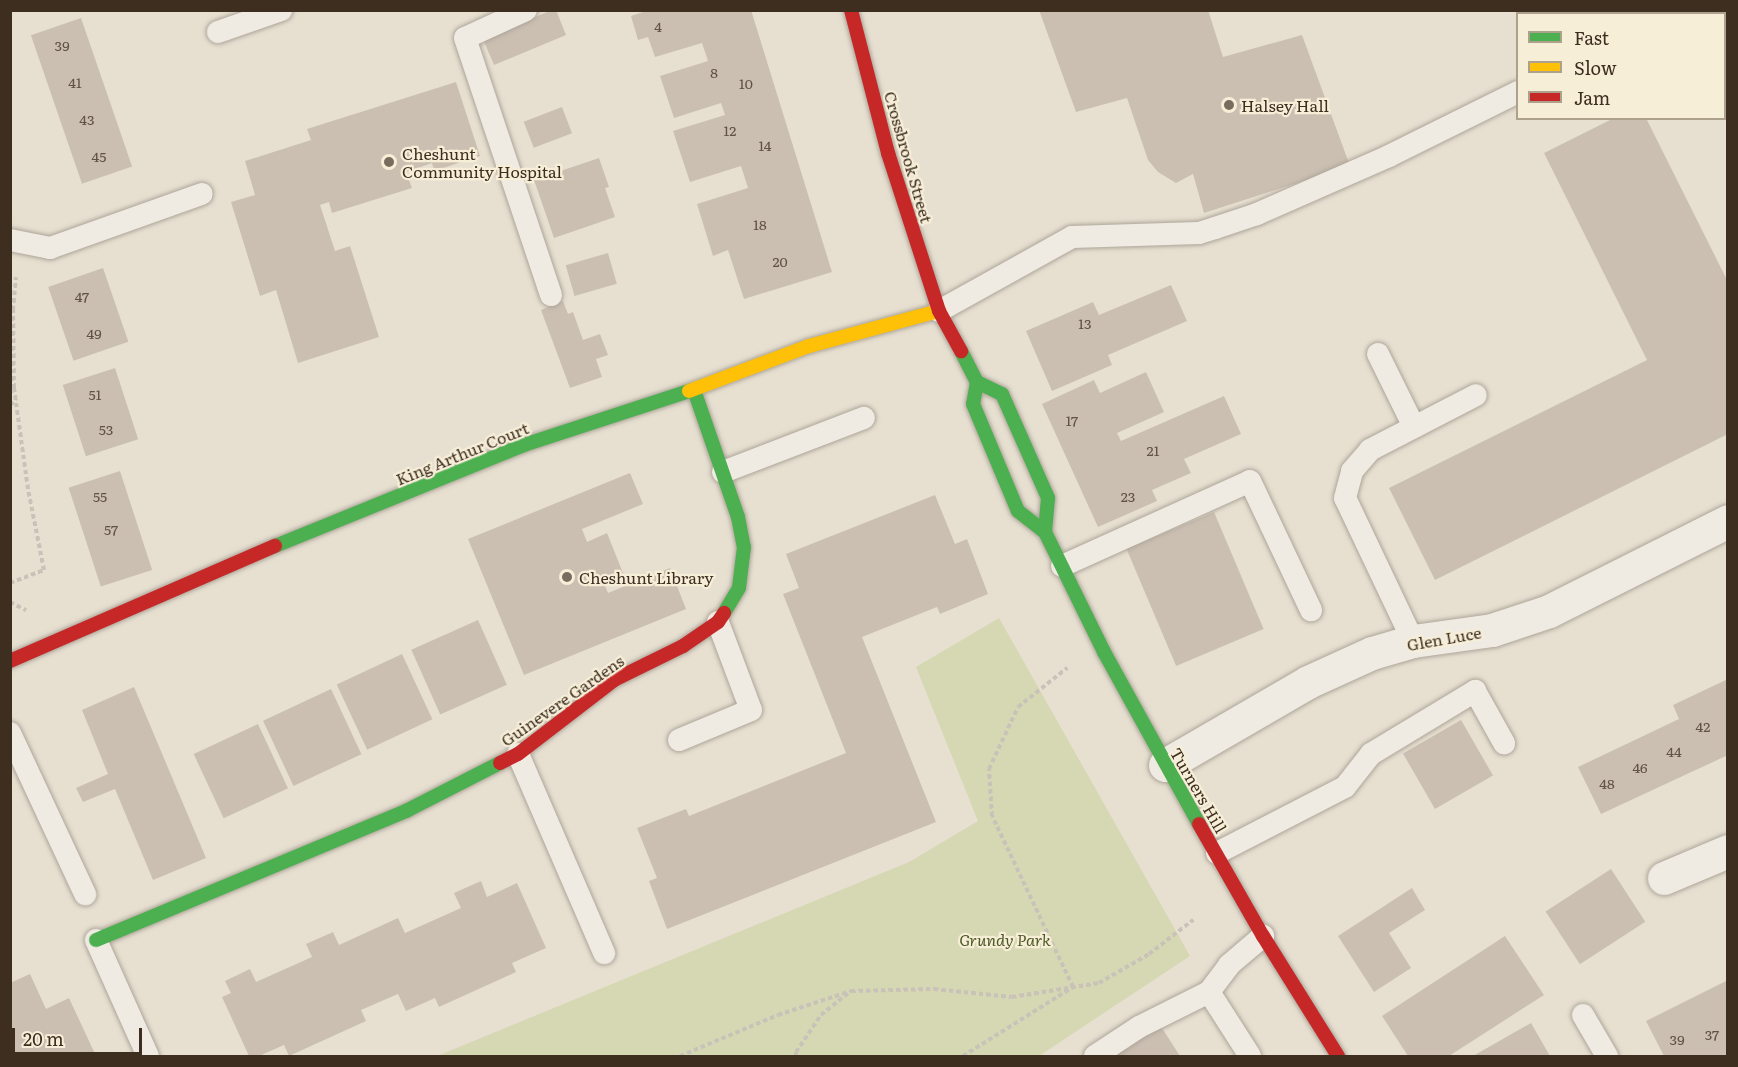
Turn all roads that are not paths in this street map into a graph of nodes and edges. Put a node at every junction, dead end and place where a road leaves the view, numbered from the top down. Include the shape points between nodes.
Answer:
1 (281, 10) edge
2 (526, 10) edge
3 (851, 10) edge
4 (218, 32) dead end
5 (1516, 93) edge
6 (202, 194) dead end
7 (10, 240) edge
8 (550, 295) dead end
9 (939, 311) junction
10 (1378, 354) dead end
11 (977, 382) junction
12 (694, 390) junction
13 (1476, 395) dead end
14 (864, 418) dead end
15 (1414, 427) junction
16 (723, 472) junction
17 (1728, 521) edge
18 (1045, 532) junction
19 (1062, 566) junction
20 (1311, 610) dead end
21 (718, 622) junction
22 (1413, 641) junction
23 (10, 661) edge
24 (10, 733) edge
25 (679, 740) dead end
26 (1504, 743) dead end
27 (518, 754) junction
28 (1165, 765) junction
29 (1728, 851) edge
30 (1217, 853) junction
31 (1664, 878) dead end
32 (85, 894) dead end
33 (1263, 936) junction
34 (96, 940) joint
35 (604, 953) dead end
36 (1209, 992) junction
37 (1582, 1015) dead end
38 (148, 1056) edge
39 (1095, 1056) edge
40 (1250, 1056) edge
41 (1338, 1056) edge
42 (1607, 1056) edge

1 - 4 lane
2 - 8 lane via 465,38
3 - 9 street, Crossbrook Street via 888,153
5 - 9 lane via 1389,156 1236,221 1199,233 1072,237
6 - 7 lane via 50,248
9 - 11 street
9 - 12 street, King Arthur Court via 808,346
10 - 15 lane
11 - 18 street, Turners Hill via 973,404 1018,511
11 - 18 street via 1002,394 1048,498
12 - 16 street, Guinevere Gardens
12 - 23 street, King Arthur Court via 524,445
13 - 15 lane
14 - 16 lane
15 - 22 lane via 1370,450 1352,471 1345,498
16 - 21 street, Guinevere Gardens via 744,547 738,588
17 - 22 street, Glen Luce via 1550,611 1492,630
18 - 19 street, Turners Hill
19 - 20 lane via 1250,481
19 - 28 street, Turners Hill
21 - 25 lane via 752,710
21 - 27 street, Guinevere Gardens via 683,646 614,680
22 - 28 street, Glen Luce via 1372,653 1308,682
24 - 32 lane
26 - 30 lane via 1475,691 1371,754 1345,788
27 - 34 street, Guinevere Gardens via 406,811
27 - 35 lane
28 - 30 street, Turners Hill
29 - 31 street
30 - 33 street, Turners Hill
33 - 36 lane via 1228,965
33 - 41 street, Turners Hill
34 - 38 lane
36 - 39 lane via 1139,1027
36 - 40 lane
37 - 42 lane

